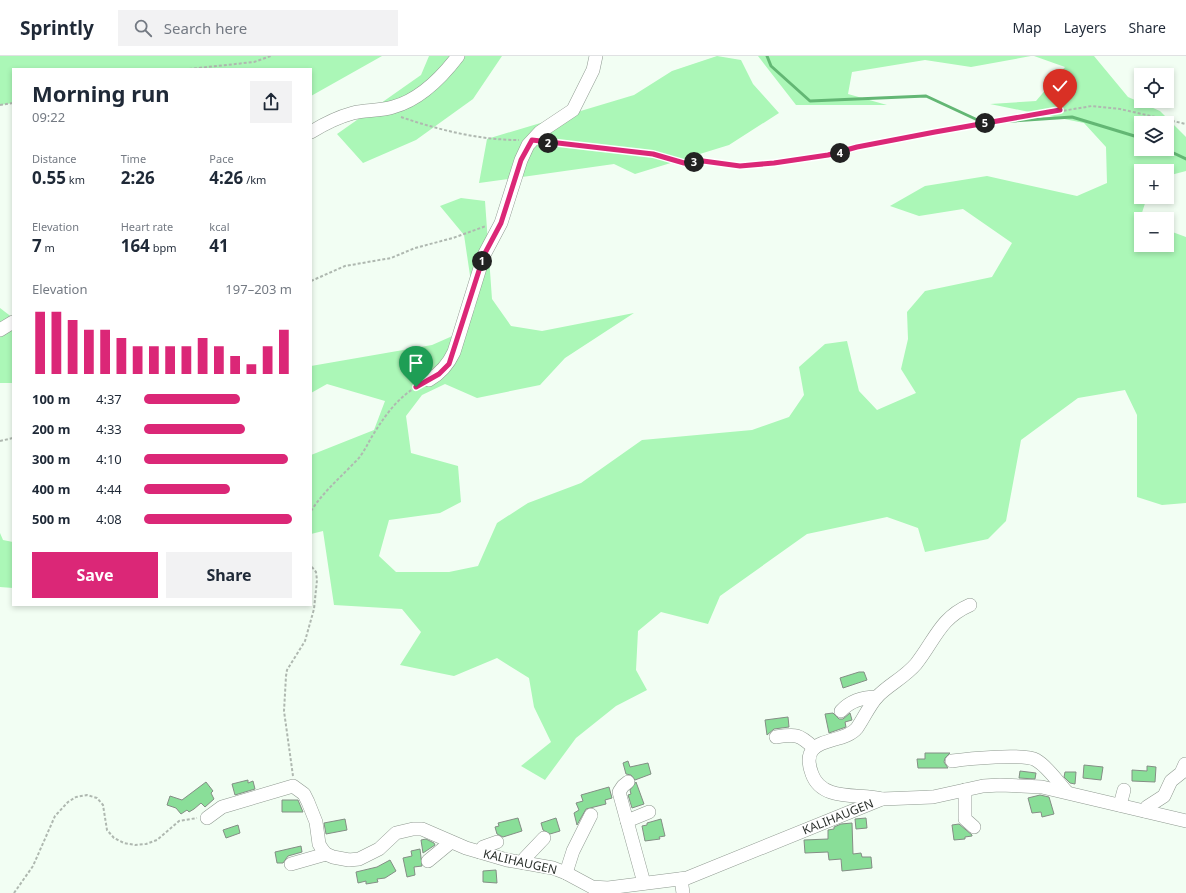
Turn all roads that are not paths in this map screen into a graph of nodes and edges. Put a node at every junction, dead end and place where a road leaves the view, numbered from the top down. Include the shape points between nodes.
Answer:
1 (458, 56) edge
2 (596, 56) edge
3 (312, 131) edge
4 (12, 323) edge
5 (0, 330) edge
6 (429, 380) road end
7 (970, 605) dead end
8 (877, 697) junction
9 (841, 711) dead end
10 (776, 737) dead end
11 (814, 748) junction
12 (952, 761) dead end
13 (1185, 764) edge
14 (628, 782) dead end
15 (965, 790) junction
16 (1124, 790) dead end
17 (1066, 791) junction
18 (882, 799) junction
19 (1120, 805) junction
20 (1145, 811) junction
21 (649, 812) dead end
22 (591, 815) dead end
23 (207, 818) road end
24 (627, 821) junction
25 (1186, 821) edge
26 (974, 827) dead end
27 (544, 838) dead end
28 (451, 842) junction
29 (497, 842) dead end
30 (480, 852) junction
31 (326, 854) junction
32 (428, 861) dead end
33 (524, 862) junction
34 (291, 864) dead end
35 (566, 873) junction
36 (681, 879) junction
37 (644, 883) junction
38 (683, 893) edge

1 - 3 street via 433,83 416,96 394,107 354,113
2 - 6 street via 593,70 573,110 540,132 532,140 521,160 502,220 484,255 449,364
4 - 5 street
7 - 8 street via 949,617 916,664
8 - 9 street via 855,700
8 - 11 street via 852,732 820,743
10 - 11 street via 794,734
11 - 18 street, KALIHAUGEN via 810,767 821,787 836,794
12 - 17 street via 1032,758 1039,762
13 - 20 street via 1171,781 1164,796
14 - 24 street via 619,792
15 - 17 street, KALIHAUGEN via 1018,784
15 - 18 street, KALIHAUGEN via 933,797
15 - 26 street via 965,820
16 - 19 street
17 - 19 street, KALIHAUGEN
18 - 36 street, KALIHAUGEN
19 - 20 street, KALIHAUGEN
20 - 25 street, KALIHAUGEN
21 - 24 street
22 - 35 street via 573,851
23 - 31 street via 222,808 289,786 304,794 316,822 319,844
24 - 37 street
27 - 33 street
28 - 30 street, KALIHAUGEN
28 - 31 street, KALIHAUGEN via 434,833 413,829 396,833 381,854 349,860
28 - 32 street
29 - 30 street via 483,847
30 - 33 street, KALIHAUGEN
31 - 34 street
33 - 35 street, KALIHAUGEN
35 - 37 street, KALIHAUGEN via 584,884 600,888
36 - 37 street, KALIHAUGEN
36 - 38 street

